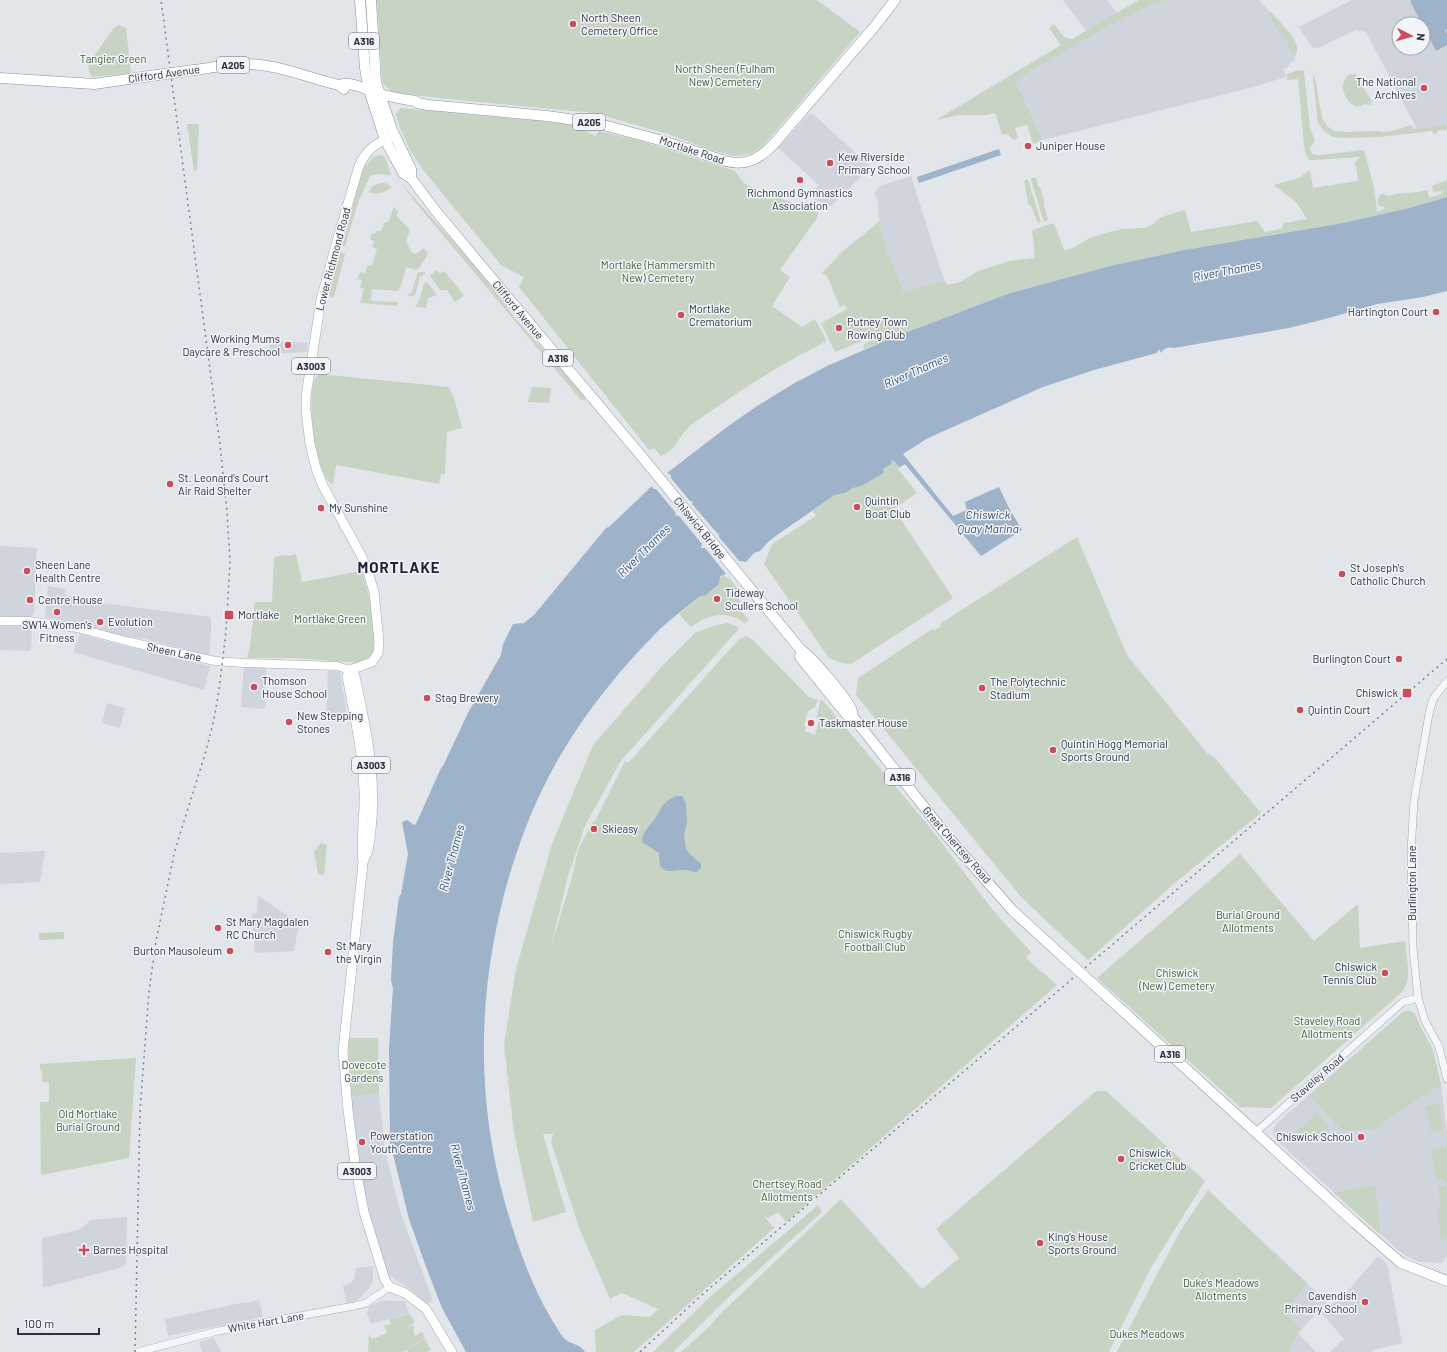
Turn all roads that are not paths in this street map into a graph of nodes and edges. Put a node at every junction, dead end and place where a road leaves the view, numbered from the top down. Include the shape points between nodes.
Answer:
1 (360, 0) edge
2 (370, 0) edge
3 (895, 0) edge
4 (367, 26) junction
5 (0, 78) edge
6 (376, 96) junction
7 (391, 140) junction
8 (643, 458) joint
9 (0, 621) edge
10 (350, 670) junction
11 (1447, 681) edge
12 (829, 687) joint
13 (1418, 998) junction
14 (1447, 1079) edge
15 (1256, 1132) junction
16 (1447, 1281) edge
17 (390, 1287) junction
18 (138, 1352) edge
19 (452, 1352) edge

1 - 4 highway, A316
2 - 4 highway, A316
3 - 6 highway, Mortlake Road / A205 via 772,146 759,157 744,163 725,162 663,141 596,123 418,103 414,105
4 - 6 highway, A316 via 365,68
5 - 6 highway, Clifford Avenue / A205, bridge via 94,84 255,64 286,70 339,85 341,88
6 - 7 highway, Clifford Avenue / A316
7 - 8 highway, Clifford Avenue / A316 via 411,169 411,178 435,210
7 - 10 main road, Lower Richmond Road / A3003 via 375,144 366,152 359,166 326,278 306,396 306,426 316,468 323,486 361,555 374,592 378,653 372,662
8 - 12 highway, Chiswick Bridge / A316 via 801,650 800,657
9 - 10 main road, Sheen Lane via 29,621 77,628 215,661 337,666
10 - 17 main road, A3003 via 355,676 372,766 373,795 367,855 363,863 343,1051 348,1110 364,1212 381,1270
11 - 13 street, Burlington Lane via 1433,699 1429,714 1412,818 1413,956
12 - 15 highway, Great Chertsey Road / A316, bridge via 847,715 853,717 947,836 1008,905
13 - 14 street, Burlington Lane via 1425,1021 1439,1048
13 - 15 street, Staveley Road via 1403,1002
15 - 16 highway, A316 via 1401,1263
17 - 18 street, White Hart Lane via 366,1303 218,1331
17 - 19 main road via 405,1293 426,1309

